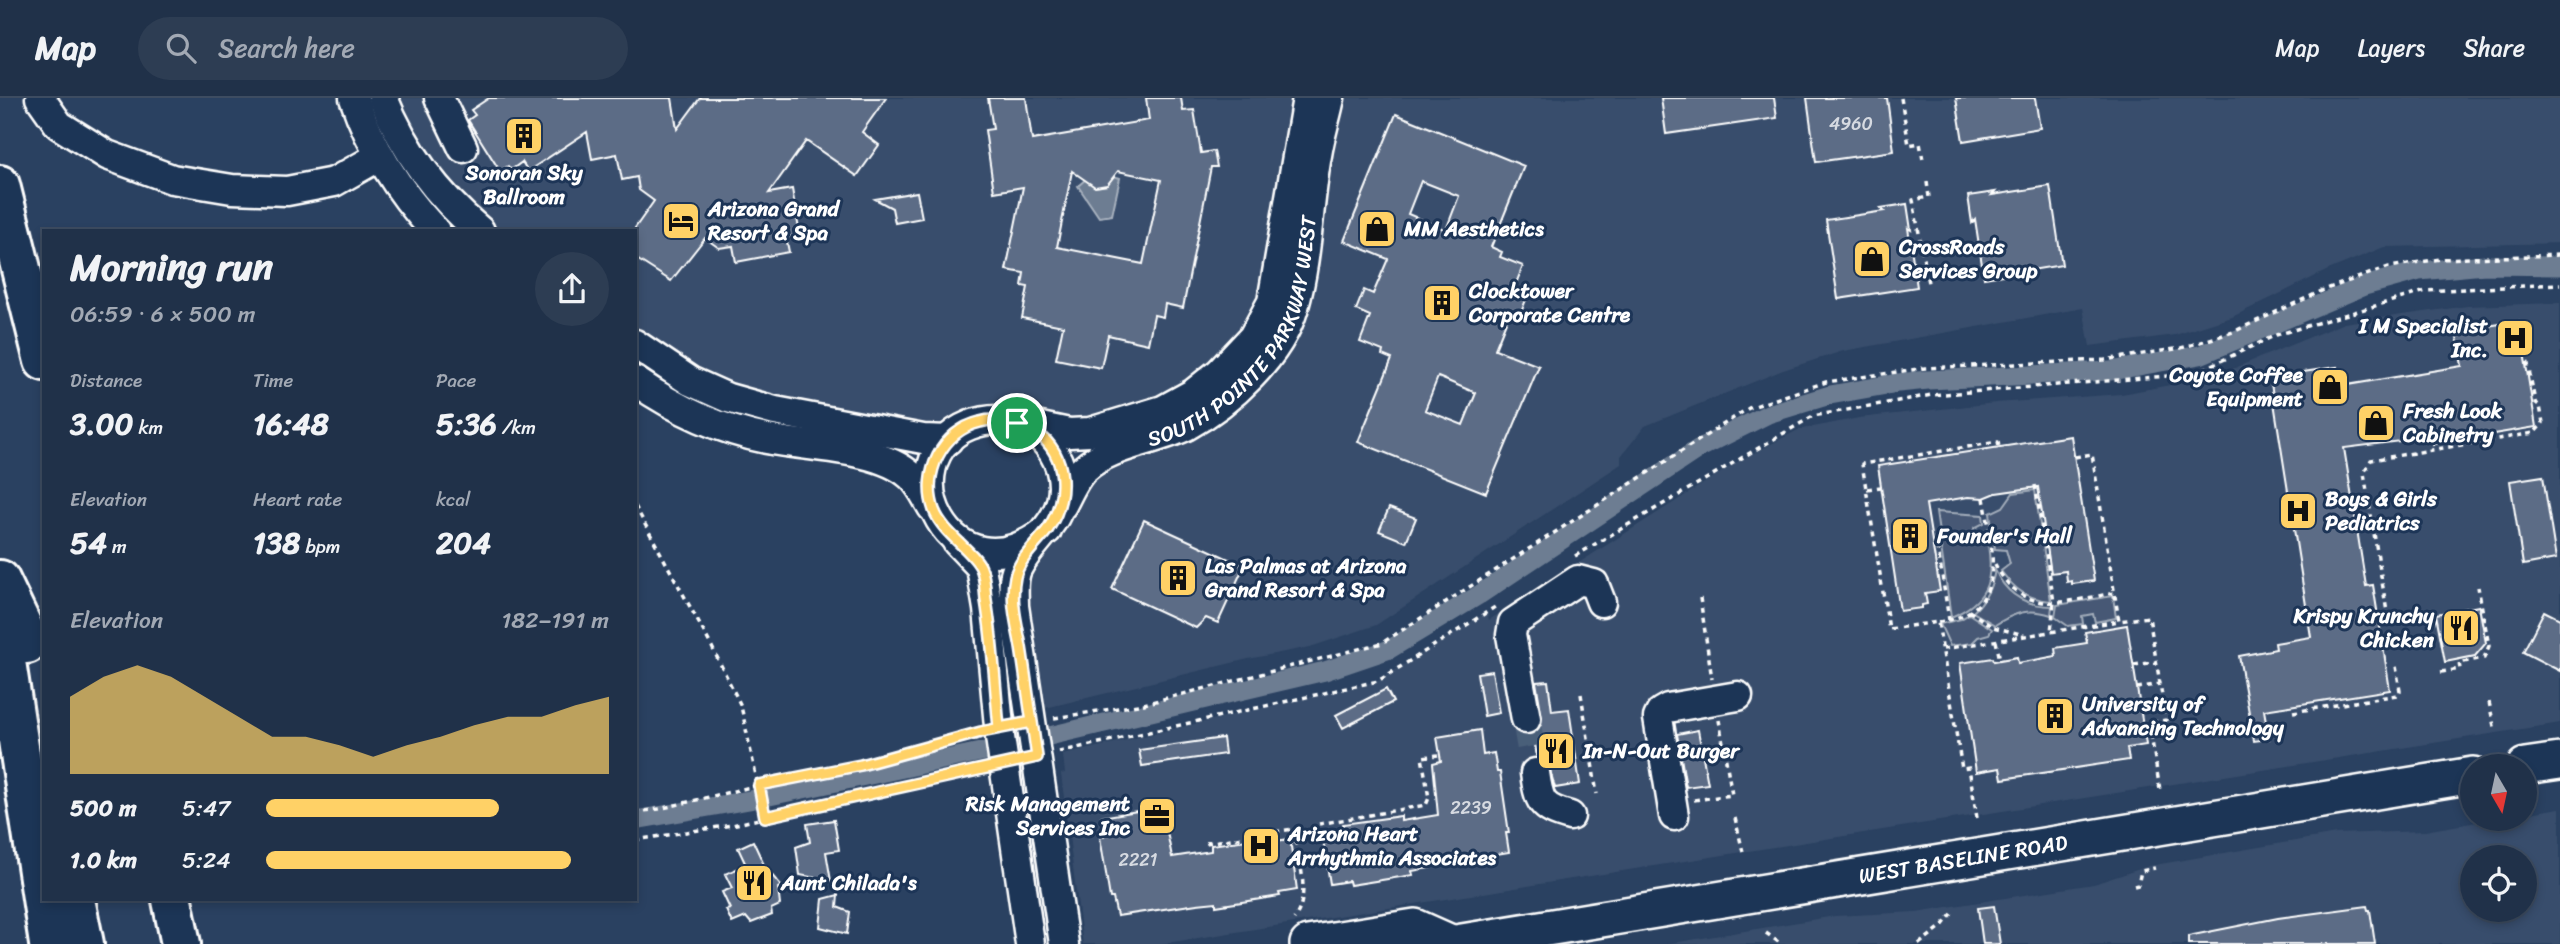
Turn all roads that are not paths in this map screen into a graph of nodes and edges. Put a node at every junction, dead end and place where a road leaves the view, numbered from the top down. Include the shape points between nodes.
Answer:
1 (40, 98) edge
2 (354, 98) edge
3 (383, 98) edge
4 (439, 98) edge
5 (1307, 98) edge
6 (1330, 98) edge
7 (463, 148) dead end
8 (380, 156) junction
9 (0, 185) edge
10 (433, 229) edge
11 (478, 229) edge
12 (637, 345) edge
13 (42, 353) edge
14 (637, 382) edge
15 (1017, 423) junction
16 (948, 440) junction
17 (934, 511) junction
18 (1053, 520) junction
19 (950, 534) junction
20 (0, 580) edge
21 (1601, 602) dead end
22 (0, 622) edge
23 (1738, 696) dead end
24 (1526, 719) tunnel mouth
25 (42, 722) edge
26 (2560, 761) edge
27 (2538, 764) edge
28 (1535, 773) tunnel mouth
29 (2460, 777) edge
30 (1684, 808) road end
31 (1570, 816) dead end
32 (75, 901) edge
33 (172, 901) edge
34 (1301, 931) edge
35 (1591, 933) edge
36 (48, 944) edge
37 (83, 944) edge
38 (181, 944) edge
39 (1030, 944) edge
40 (1064, 944) edge
41 (1451, 944) edge

1 - 8 street via 59,125 107,155 196,183 287,191 334,182
2 - 8 street
3 - 11 street via 426,175
4 - 7 street
5 - 15 street, SOUTH POINTE PARKWAY WEST via 1272,302 1253,337 1219,373 1163,410 1090,432 1069,433
6 - 18 street, SOUTH POINTE PARKWAY WEST via 1293,309 1270,355 1232,395 1205,415 1167,436 1100,458 1082,470
8 - 10 street via 406,200
9 - 13 highway
12 - 16 street via 690,381 747,404
14 - 17 street via 716,424 895,465 912,477
15 - 16 street via 980,421
15 - 18 street via 1036,432 1061,468 1063,489
16 - 17 street via 931,474
17 - 19 street
18 - 19 street via 1030,543 1010,551 989,552
18 - 40 street, SOUTH POINTE PARKWAY WEST via 1018,567 1014,606
19 - 39 street via 981,567
20 - 25 highway via 24,629
21 - 24 street via 1594,584 1578,580 1513,623 1511,635
22 - 36 highway
23 - 30 street via 1668,708 1658,718
26 - 27 main road
28 - 31 street via 1539,799 1550,810
29 - 35 main road, WEST BASELINE ROAD
32 - 37 highway
33 - 38 highway
34 - 41 main road, WEST BASELINE ROAD via 1415,927
35 - 41 main road, WEST BASELINE ROAD

